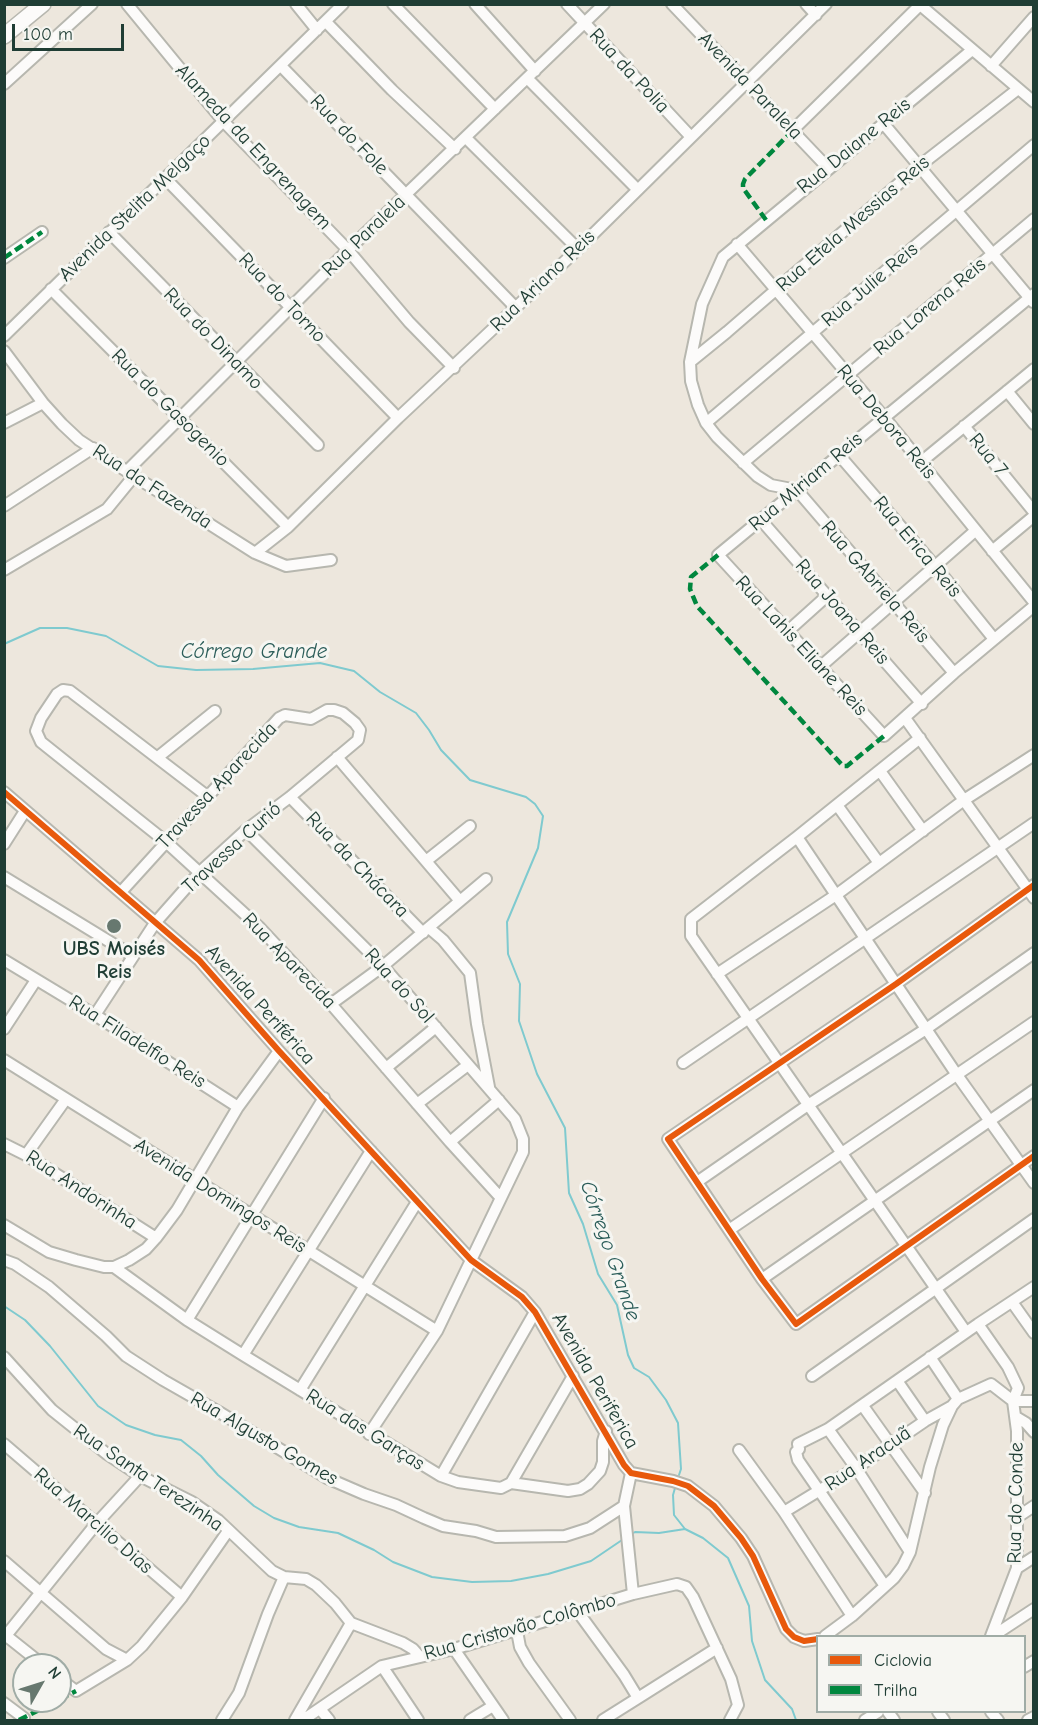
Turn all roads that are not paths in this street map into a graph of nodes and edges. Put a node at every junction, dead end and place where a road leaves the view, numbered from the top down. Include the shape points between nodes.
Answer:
1 (43, 4) edge
2 (92, 4) edge
3 (127, 4) edge
4 (296, 4) edge
5 (343, 4) edge
6 (393, 4) edge
7 (476, 4) edge
8 (567, 4) edge
9 (604, 4) edge
10 (672, 4) edge
11 (806, 4) edge
12 (826, 4) edge
13 (919, 5) edge
14 (816, 15) junction
15 (1034, 17) edge
16 (584, 24) junction
17 (321, 26) junction
18 (4, 36) edge
19 (972, 50) junction
20 (281, 66) junction
21 (992, 66) junction
22 (532, 75) junction
23 (4, 84) edge
24 (747, 84) junction
25 (1017, 89) junction
26 (1034, 102) edge
27 (495, 109) junction
28 (224, 122) junction
29 (883, 123) junction
30 (793, 130) junction
31 (691, 137) junction
32 (466, 138) junction
33 (1034, 145) edge
34 (455, 149) junction
35 (918, 167) junction
36 (828, 168) junction
37 (165, 178) junction
38 (638, 189) junction
39 (407, 194) junction
40 (956, 212) junction
41 (1034, 219) edge
42 (42, 232) dead end
43 (109, 232) junction
44 (737, 244) junction
45 (578, 249) junction
46 (348, 250) junction
47 (992, 255) junction
48 (4, 258) edge
49 (51, 289) junction
50 (776, 290) junction
51 (1032, 298) edge
52 (292, 307) junction
53 (516, 308) junction
54 (812, 334) junction
55 (4, 336) edge
56 (5, 352) edge
57 (690, 362) junction
58 (235, 363) junction
59 (454, 368) junction
60 (1034, 369) edge
61 (848, 375) junction
62 (1007, 391) junction
63 (43, 403) junction
64 (884, 417) junction
65 (398, 418) junction
66 (181, 419) junction
67 (4, 423) edge
68 (706, 423) junction
69 (1034, 424) edge
70 (964, 426) junction
71 (318, 445) dead end
72 (93, 448) junction
73 (839, 455) junction
74 (921, 462) junction
75 (743, 463) junction
76 (131, 474) junction
77 (797, 490) junction
78 (4, 506) edge
79 (1034, 512) edge
80 (1034, 516) edge
81 (761, 520) junction
82 (288, 527) junction
83 (975, 531) junction
84 (992, 551) junction
85 (255, 554) junction
86 (718, 555) joint
87 (331, 560) dead end
88 (935, 566) junction
89 (4, 570) edge
90 (828, 595) junction
91 (894, 603) junction
92 (1034, 604) edge
93 (788, 631) junction
94 (860, 632) junction
95 (994, 639) junction
96 (820, 667) junction
97 (954, 673) junction
98 (922, 704) junction
99 (215, 711) dead end
100 (905, 718) junction
101 (920, 738) junction
102 (1034, 754) edge
103 (340, 755) junction
104 (158, 757) junction
105 (880, 771) junction
106 (4, 792) edge
107 (207, 796) junction
108 (290, 797) junction
109 (964, 800) junction
110 (837, 805) junction
111 (25, 812) junction
112 (1034, 823) edge
113 (470, 826) dead end
114 (246, 830) junction
115 (923, 831) junction
116 (797, 837) junction
117 (165, 841) junction
118 (4, 844) edge
119 (997, 847) junction
120 (426, 861) junction
121 (879, 862) junction
122 (200, 872) junction
123 (4, 877) edge
124 (486, 879) dead end
125 (1031, 891) edge
126 (121, 892) junction
127 (836, 895) junction
128 (460, 901) junction
129 (155, 923) junction
130 (426, 930) junction
131 (866, 939) junction
132 (1034, 952) edge
133 (133, 956) junction
134 (4, 960) edge
135 (382, 966) junction
136 (717, 974) junction
137 (36, 980) junction
138 (896, 984) junction
139 (331, 1004) junction
140 (95, 1016) junction
141 (748, 1019) junction
142 (1034, 1022) edge
143 (436, 1027) junction
144 (4, 1029) edge
145 (926, 1029) junction
146 (279, 1052) junction
147 (4, 1060) edge
148 (779, 1062) junction
149 (683, 1063) dead end
150 (468, 1065) junction
151 (386, 1068) junction
152 (957, 1075) junction
153 (489, 1089) junction
154 (1034, 1090) edge
155 (66, 1098) junction
156 (324, 1098) junction
157 (499, 1100) junction
158 (417, 1104) junction
159 (808, 1105) junction
160 (238, 1107) junction
161 (989, 1119) junction
162 (450, 1142) junction
163 (4, 1144) edge
164 (371, 1151) junction
165 (842, 1154) junction
166 (26, 1155) junction
167 (1034, 1156) edge
168 (1021, 1165) junction
169 (194, 1180) junction
170 (697, 1182) junction
171 (1034, 1183) edge
172 (500, 1197) junction
173 (874, 1201) junction
174 (417, 1202) junction
175 (251, 1216) junction
176 (1034, 1219) edge
177 (4, 1225) edge
178 (729, 1230) junction
179 (156, 1238) junction
180 (906, 1246) junction
181 (309, 1252) junction
182 (4, 1260) edge
183 (471, 1260) junction
184 (114, 1268) junction
185 (762, 1279) junction
186 (365, 1286) junction
187 (1034, 1287) edge
188 (934, 1289) junction
189 (1012, 1302) junction
190 (536, 1312) junction
191 (188, 1320) junction
192 (978, 1324) junction
193 (437, 1331) junction
194 (966, 1332) junction
195 (1034, 1333) edge
196 (243, 1355) junction
197 (4, 1357) edge
198 (930, 1357) junction
199 (573, 1376) junction
200 (812, 1376) dead end
201 (898, 1382) junction
202 (300, 1390) junction
203 (1023, 1401) edge
204 (955, 1403) junction
205 (863, 1406) junction
206 (1016, 1417) junction
207 (926, 1421) junction
208 (828, 1429) junction
209 (606, 1431) junction
210 (1034, 1432) edge
211 (369, 1434) junction
212 (890, 1443) junction
213 (4, 1444) edge
214 (739, 1450) dead end
215 (856, 1468) junction
216 (631, 1473) junction
217 (140, 1476) junction
218 (441, 1476) junction
219 (511, 1483) junction
220 (819, 1491) junction
221 (925, 1493) junction
222 (624, 1506) junction
223 (1034, 1506) edge
224 (784, 1512) junction
225 (1016, 1518) junction
226 (96, 1524) junction
227 (228, 1531) junction
228 (910, 1552) junction
229 (1034, 1557) edge
230 (4, 1561) edge
231 (1017, 1568) junction
232 (284, 1577) junction
233 (885, 1586) junction
234 (41, 1592) junction
235 (633, 1594) junction
236 (182, 1597) junction
237 (1034, 1609) edge
238 (578, 1612) junction
239 (852, 1616) junction
240 (351, 1623) junction
241 (517, 1631) junction
242 (826, 1635) edge
243 (992, 1635) edge
244 (994, 1635) edge
245 (5, 1636) edge
246 (816, 1639) edge
247 (717, 1648) junction
248 (454, 1649) junction
249 (27, 1653) edge
250 (420, 1657) junction
251 (127, 1660) junction
252 (382, 1666) junction
253 (72, 1688) edge
254 (638, 1698) junction
255 (4, 1703) edge
256 (493, 1706) junction
257 (320, 1709) junction
258 (1034, 1717) edge
259 (24, 1718) dead end
260 (222, 1720) edge
261 (295, 1720) edge
262 (303, 1720) edge
263 (329, 1720) edge
264 (418, 1720) edge
265 (470, 1720) edge
266 (503, 1720) edge
267 (570, 1720) edge
268 (603, 1720) edge
269 (730, 1720) edge
270 (1028, 1720) edge

1 - 18 highway
2 - 23 street
3 - 28 street, Alameda da Engrenagem
4 - 17 street
5 - 17 street, Avenida Stelita Melgaço
6 - 27 street
7 - 22 street
8 - 16 street, Rua da Polia
9 - 16 street, Rua Paralela
10 - 24 street, Avenida Paralela
11 - 14 street
12 - 14 street, Rua Ariano Reis
13 - 19 street
13 - 30 street
14 - 24 street, Rua Ariano Reis
15 - 21 street
16 - 22 street, Rua Paralela
16 - 31 street, Rua da Polia
17 - 20 street, Avenida Stelita Melgaço
17 - 34 street
19 - 21 street
19 - 29 street, Rua Daiane Reis
20 - 28 street, Avenida Stelita Melgaço
20 - 39 street, Rua do Fole
21 - 25 street
22 - 27 street, Rua Paralela
22 - 38 street
24 - 30 street, Avenida Paralela
24 - 31 street, Rua Ariano Reis
25 - 26 street
25 - 35 street, Rua Etela Messias Reis
27 - 32 street, Rua Paralela
28 - 37 street, Avenida Stelita Melgaço
28 - 46 street, Alameda da Engrenagem
29 - 35 street
29 - 36 street, Rua Daiane Reis
30 - 36 street, Avenida Paralela
31 - 38 street, Rua Ariano Reis
32 - 34 street, Rua Paralela
32 - 45 street
33 - 40 street, Rua Julie Reis
34 - 39 street, Rua Paralela
35 - 40 street
35 - 50 street, Rua Etela Messias Reis
36 - 44 street, Rua Daiane Reis
37 - 43 street, Avenida Stelita Melgaço
37 - 52 street, Rua do Torno
38 - 45 street, Rua Ariano Reis
39 - 46 street, Rua Paralela
39 - 53 street, Rua do Fole
40 - 47 street
40 - 54 street, Rua Julie Reis
41 - 47 street, Rua Lorena Reis
42 - 48 street
43 - 49 street, Avenida Stelita Melgaço
43 - 58 street, Rua do Dinamo
44 - 50 street, Rua Debora Reis
44 - 57 street, Rua Daiane Reis via 723,257 702,304
45 - 53 street, Rua Ariano Reis
46 - 52 street, Rua Paralela
46 - 59 street, Alameda da Engrenagem
47 - 51 street
47 - 61 street, Rua Lorena Reis
49 - 55 street, Avenida Stelita Melgaço
49 - 66 street, Rua do Gasogenio
50 - 54 street, Rua Debora Reis
50 - 57 street, Rua Etela Messias Reis
51 - 64 street, Rua Miriam Reis
52 - 58 street, Rua Paralela
52 - 65 street, Rua do Torno
53 - 59 street, Rua Ariano Reis
54 - 61 street, Rua Debora Reis
54 - 68 street, Rua Julie Reis
56 - 63 street, Rua da Fazenda
57 - 68 street via 691,381
58 - 66 street, Rua Paralela
58 - 71 street, Rua do Dinamo
59 - 65 street, Rua Ariano Reis
60 - 62 street
61 - 64 street, Rua Debora Reis
61 - 75 street, Rua Lorena Reis
62 - 69 street
62 - 70 street
63 - 67 street
63 - 72 street, Rua da Fazenda via 78,440
64 - 73 street, Rua Miriam Reis
64 - 74 street, Rua Debora Reis
65 - 82 street, Rua Ariano Reis
66 - 76 street, Rua Paralela
66 - 82 street, Rua do Gasogenio
68 - 75 street
70 - 74 street
70 - 79 street, Rua 7
72 - 76 street, Rua da Fazenda
72 - 78 street
73 - 77 street, Rua Miriam Reis
73 - 88 street, Rua Erica Reis
74 - 83 street, Rua Debora Reis
75 - 77 street via 771,485
76 - 85 street, Rua da Fazenda
76 - 89 street, Rua Paralela via 107,509
77 - 81 street, Rua Miriam Reis
77 - 91 street, Rua GAbriela Reis
80 - 84 street
81 - 86 street, Rua Miriam Reis
81 - 90 street, Rua Joana Reis
82 - 85 street, Rua Ariano Reis
83 - 84 street, Rua Debora Reis
83 - 88 street
84 - 92 street, Rua Debora Reis
85 - 87 street, Rua da Fazenda via 286,566
86 - 93 street, Rua Lahis Eliane Reis
88 - 91 street
88 - 95 street, Rua Erica Reis
90 - 93 street
90 - 94 street, Rua Joana Reis
91 - 94 street
91 - 97 street, Rua GAbriela Reis
92 - 95 street
93 - 96 street, Rua Lahis Eliane Reis
94 - 96 street
94 - 98 street, Rua Joana Reis
95 - 97 street
96 - 100 street, Rua Lahis Eliane Reis via 884,736
97 - 98 street
98 - 100 street
99 - 104 street
100 - 101 street
101 - 105 street
101 - 109 street
102 - 109 street
103 - 107 street, Travessa Aparecida via 358,740 360,730 343,713 327,710 310,719 285,715
103 - 108 street, Travessa Curió
103 - 120 street
104 - 107 street
104 - 117 street, Rua Aparecida via 70,690 57,694 36,731 41,742
105 - 110 street
105 - 115 street
106 - 111 street, Avenida Periférica
107 - 117 street, Travessa Aparecida
108 - 114 street, Travessa Curió
108 - 130 street, Rua da Chácara
109 - 115 street
109 - 119 street
110 - 116 street
110 - 121 street
111 - 118 street
111 - 126 street, Avenida Periférica
112 - 119 street
113 - 120 street
114 - 122 street, Travessa Curió
114 - 135 street, Rua do Sol
115 - 121 street
116 - 127 street
116 - 136 street via 692,919 691,936
117 - 122 street, Rua Aparecida
117 - 126 street, Travessa Aparecida
119 - 125 street
119 - 131 street
120 - 128 street
121 - 127 street
122 - 129 street, Travessa Curió
122 - 139 street, Rua Aparecida via 260,928
123 - 133 street
124 - 128 street
125 - 138 street
126 - 129 street, Avenida Periférica
127 - 131 street
127 - 136 street
128 - 130 street
129 - 133 street, Travessa Curió
129 - 146 street, Avenida Periférica via 199,960
130 - 135 street
130 - 153 street, Rua da Chácara via 443,940 470,973
131 - 138 street
131 - 141 street
132 - 145 street
133 - 140 street, Travessa Curió
134 - 137 street, Rua Filadelfio Reis
135 - 139 street
135 - 143 street, Rua do Sol
136 - 141 street
137 - 140 street, Rua Filadelfio Reis
137 - 144 street
138 - 145 street
138 - 148 street
139 - 151 street, Rua Aparecida
140 - 160 street, Rua Filadelfio Reis
141 - 148 street
141 - 149 street
142 - 152 street
143 - 150 street, Rua do Sol
143 - 151 street
145 - 152 street
145 - 159 street
146 - 156 street, Avenida Periférica
146 - 160 street
147 - 155 street, Avenida Domingos Reis
148 - 159 street
148 - 170 street via 668,1140
150 - 153 street, Rua do Sol
150 - 158 street
151 - 158 street, Rua Aparecida
152 - 161 street
152 - 165 street
153 - 157 street, Rua do Sol
154 - 161 street
155 - 166 street
155 - 169 street, Avenida Domingos Reis
156 - 164 street, Avenida Periférica
156 - 175 street
157 - 162 street
157 - 172 street, Rua do Sol via 522,1132 524,1148
158 - 162 street, Rua Aparecida
159 - 165 street
159 - 170 street
160 - 169 street
161 - 168 street
161 - 173 street
162 - 172 street, Rua Aparecida
163 - 166 street, Rua Andorinha
164 - 174 street, Avenida Periférica
164 - 181 street
165 - 173 street
165 - 178 street
166 - 179 street, Rua Andorinha
167 - 168 street
168 - 171 street
168 - 180 street
169 - 175 street, Avenida Domingos Reis
169 - 179 street
170 - 178 street
172 - 183 street
173 - 180 street
173 - 185 street
174 - 183 street, Avenida Periférica
174 - 186 street
175 - 181 street, Avenida Domingos Reis
175 - 191 street
176 - 188 street
177 - 184 street via 49,1252
178 - 185 street
179 - 184 street via 146,1249
180 - 185 street via 796,1324
180 - 188 street
181 - 186 street, Avenida Domingos Reis
181 - 196 street
182 - 222 street, Rua Algusto Gomes via 49,1287 126,1356 164,1380 327,1478 443,1526 496,1537 565,1536 590,1528
183 - 190 street, Avenida Periferica via 516,1292
183 - 193 street
184 - 191 street, Rua das Garças
186 - 193 street, Avenida Domingos Reis
186 - 202 street
187 - 189 street
188 - 194 street
188 - 200 street
189 - 192 street
189 - 195 street
190 - 199 street, Avenida Periferica
190 - 218 street
191 - 196 street, Rua das Garças
192 - 194 street
192 - 203 street, Rua do Conde via 1017,1382
193 - 211 street
194 - 198 street
196 - 202 street, Rua das Garças
197 - 217 street, Rua Santa Terezinha via 66,1423
198 - 201 street
198 - 204 street
199 - 209 street, Avenida Periferica
199 - 219 street
201 - 205 street
201 - 207 street
202 - 211 street, Rua das Garças
203 - 204 street, Rua Aracuã via 991,1384
203 - 206 street, Rua do Conde
204 - 207 street, Rua Aracuã
204 - 221 street via 943,1425
205 - 208 street
205 - 212 street
206 - 210 street
206 - 225 street, Rua do Conde
207 - 212 street, Rua Aracuã
208 - 215 street
208 - 220 street via 798,1444 796,1452
209 - 216 street, Avenida Periferica
209 - 219 street, Rua das Garças via 602,1466 580,1489 568,1491
211 - 218 street, Rua das Garças
212 - 215 street, Rua Aracuã
212 - 221 street
213 - 226 street, Rua Marcilio Dias
214 - 224 street
215 - 220 street, Rua Aracuã
215 - 228 street
216 - 222 street, Rua Cristovão Colômbo
216 - 246 street, Avenida Periferica via 688,1486 714,1506 753,1556 786,1629 804,1641
217 - 226 street
217 - 227 street, Rua Santa Terezinha via 192,1502
218 - 219 street, Rua das Garças via 501,1488
220 - 224 street, Rua Aracuã
220 - 233 street
221 - 228 street
222 - 235 street, Rua Cristovão Colômbo
223 - 225 street
224 - 239 street
225 - 231 street, Rua do Conde
226 - 234 street
226 - 236 street, Rua Marcilio Dias
227 - 232 street, Rua Santa Terezinha via 266,1567
227 - 236 street
228 - 233 street
229 - 231 street
230 - 234 street
231 - 243 street, Rua do Conde
232 - 240 street, Rua Santa Terezinha via 306,1579 316,1585
232 - 260 street via 239,1693
233 - 239 street
234 - 245 street
234 - 251 street via 106,1649
235 - 238 street, Rua Cristovão Colômbo
235 - 247 street via 677,1584 686,1587
236 - 251 street
237 - 244 street
238 - 241 street, Rua Cristovão Colômbo
238 - 254 street
239 - 242 street
240 - 250 street, Rua Santa Terezinha via 402,1643
240 - 261 street
241 - 248 street, Rua Cristovão Colômbo
241 - 267 street via 529,1663
245 - 249 street
247 - 254 street
247 - 269 street via 738,1705
248 - 250 street, Rua Cristovão Colômbo
248 - 256 street
250 - 252 street, Rua Cristovão Colômbo
251 - 253 street via 76,1691
252 - 257 street, Rua Cristovão Colômbo
252 - 264 street
254 - 268 street
255 - 259 street
256 - 265 street
256 - 266 street
257 - 262 street, Rua Cristovão Colômbo
257 - 263 street
258 - 270 street

